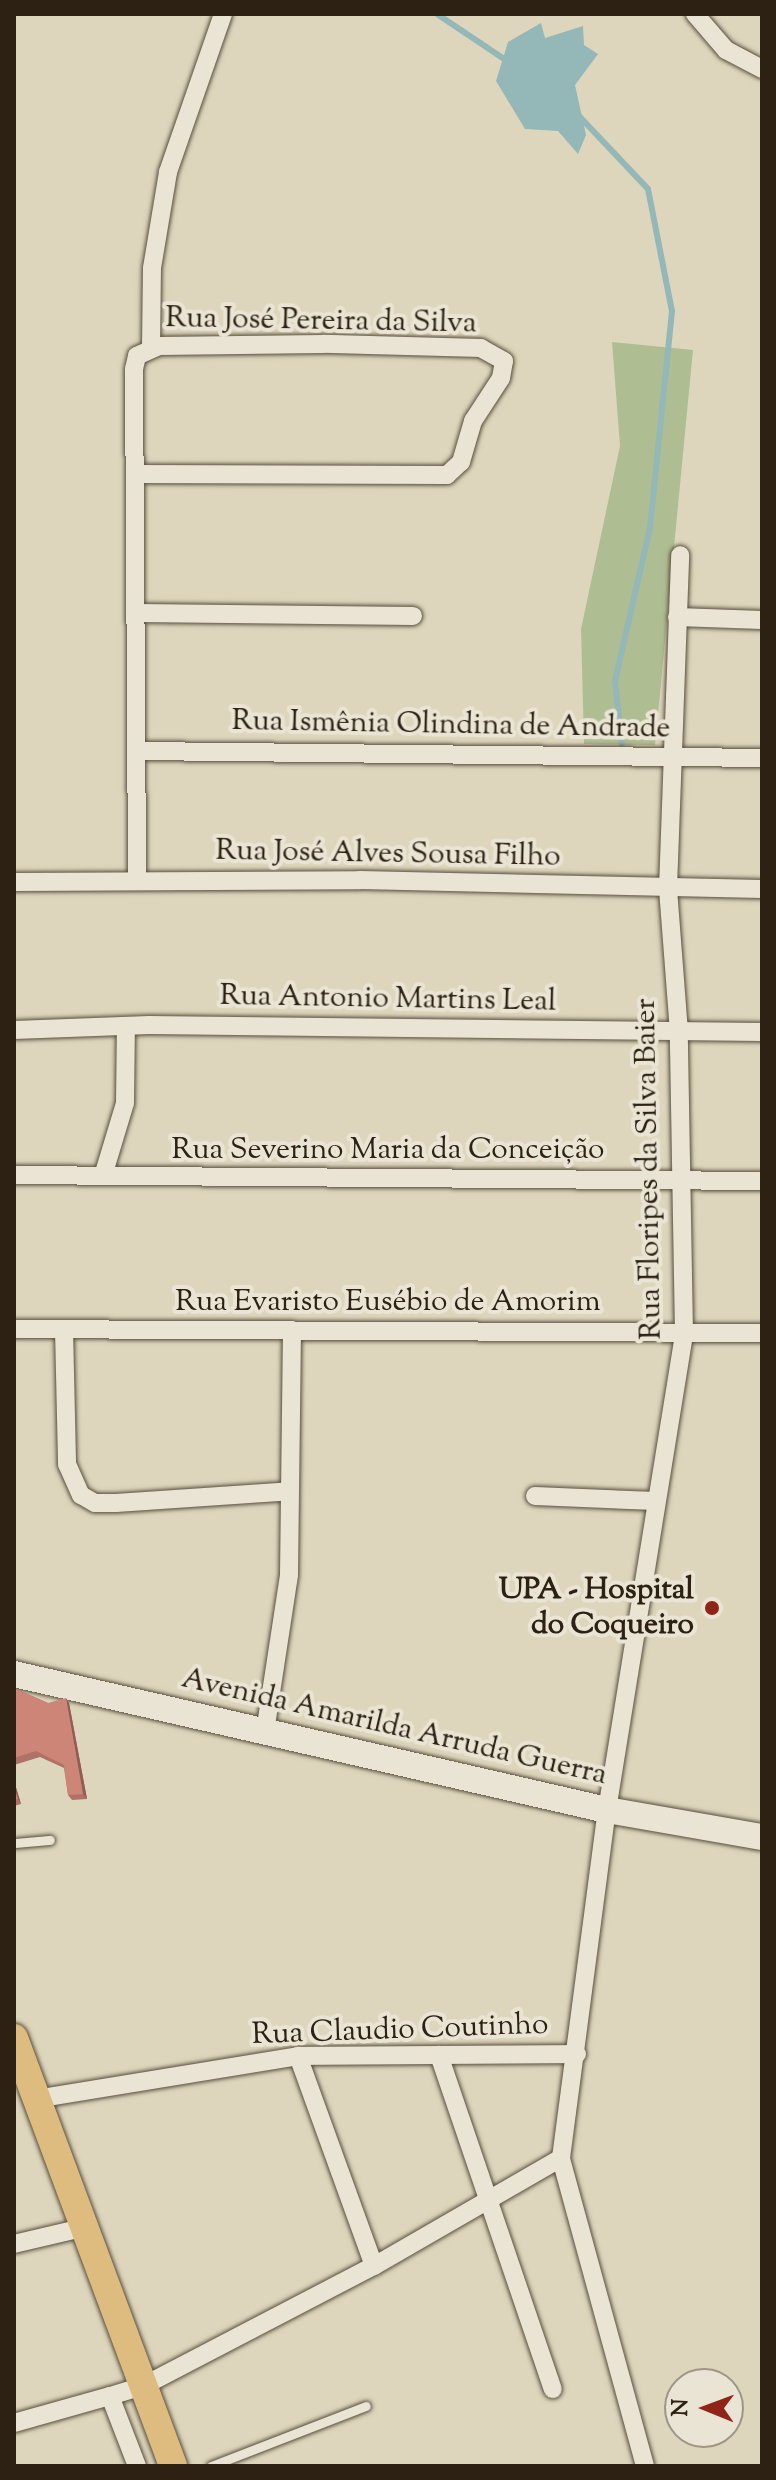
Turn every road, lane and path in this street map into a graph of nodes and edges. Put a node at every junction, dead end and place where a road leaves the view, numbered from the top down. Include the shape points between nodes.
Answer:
1 (223, 14) edge
2 (695, 14) edge
3 (762, 69) edge
4 (144, 352) junction
5 (135, 474) junction
6 (680, 555) dead end
7 (137, 613) junction
8 (413, 616) dead end
9 (677, 617) junction
10 (762, 620) edge
11 (139, 751) junction
12 (670, 756) junction
13 (762, 758) edge
14 (137, 881) junction
15 (14, 882) edge
16 (668, 888) junction
17 (762, 889) edge
18 (126, 1026) junction
19 (14, 1030) edge
20 (679, 1032) junction
21 (762, 1032) edge
22 (14, 1175) edge
23 (103, 1176) junction
24 (681, 1181) junction
25 (762, 1181) edge
26 (14, 1329) edge
27 (64, 1329) junction
28 (292, 1330) junction
29 (684, 1333) junction
30 (762, 1333) edge
31 (290, 1491) junction
32 (535, 1496) dead end
33 (656, 1501) junction
34 (14, 1674) edge
35 (265, 1732) junction
36 (607, 1810) junction
37 (762, 1837) edge
38 (50, 1840) dead end
39 (14, 1843) edge
40 (14, 2038) edge
41 (577, 2054) junction
42 (439, 2055) junction
43 (298, 2056) junction
44 (36, 2099) junction
45 (561, 2158) junction
46 (492, 2200) junction
47 (86, 2227) junction
48 (14, 2244) edge
49 (374, 2266) junction
50 (143, 2386) junction
51 (553, 2389) dead end
52 (110, 2396) junction
53 (366, 2406) dead end
54 (14, 2423) edge
55 (137, 2466) edge
56 (173, 2466) edge
57 (211, 2466) edge
58 (645, 2466) edge

1 - 4 street via 165,185
2 - 3 street via 726,50
4 - 5 street
4 - 5 street, Rua José Pereira da Silva via 323,344 481,348 504,361 501,378 473,421 456,471 435,477
5 - 7 street
6 - 9 street, Rua Floripes da Silva Baier
7 - 8 street
7 - 11 street
9 - 10 street
9 - 12 street, Rua Floripes da Silva Baier
11 - 12 street, Rua Ismênia Olindina de Andrade
11 - 14 street
12 - 13 street, Rua Ismênia Olindina de Andrade
12 - 16 street, Rua Floripes da Silva Baier
14 - 15 street, Rua José Alves Sousa Filho
14 - 16 street, Rua José Alves Sousa Filho
16 - 17 street, Rua José Alves Sousa Filho
16 - 20 street, Rua Floripes da Silva Baier
18 - 19 street, Rua Antonio Martins Leal
18 - 20 street, Rua Antonio Martins Leal
18 - 23 street via 125,1103
20 - 21 street, Rua Antonio Martins Leal
20 - 24 street, Rua Floripes da Silva Baier
22 - 23 street, Rua Severino Maria da Conceição
23 - 24 street, Rua Severino Maria da Conceição
24 - 25 street, Rua Severino Maria da Conceição
24 - 29 street, Rua Floripes da Silva Baier
26 - 27 street, Rua Evaristo Eusébio de Amorim
27 - 28 street, Rua Evaristo Eusébio de Amorim
27 - 31 street via 67,1464 81,1495 95,1503 116,1503
28 - 29 street, Rua Evaristo Eusébio de Amorim
28 - 31 street
29 - 30 street, Rua Evaristo Eusébio de Amorim
29 - 33 street, Rua Floripes da Silva Baier
31 - 35 street via 286,1614
32 - 33 street
33 - 36 street, Rua Floripes da Silva Baier
34 - 35 main road, Avenida Amarilda Arruda Guerra
35 - 36 main road, Avenida Amarilda Arruda Guerra
36 - 37 main road, Avenida Amarilda Arruda Guerra
36 - 41 street, Rua Floripes da Silva Baier
38 - 39 lane
40 - 44 main road
41 - 42 street, Rua Claudio Coutinho
41 - 45 street, Rua Floripes da Silva Baier
42 - 43 street, Rua Claudio Coutinho
42 - 46 street
43 - 44 street, Rua Claudio Coutinho
43 - 49 street
44 - 47 main road
45 - 46 street
45 - 58 street
46 - 49 street
46 - 51 street
47 - 48 street
47 - 50 main road
49 - 50 street
50 - 52 street
50 - 56 main road
52 - 54 street
52 - 55 street
53 - 57 lane

